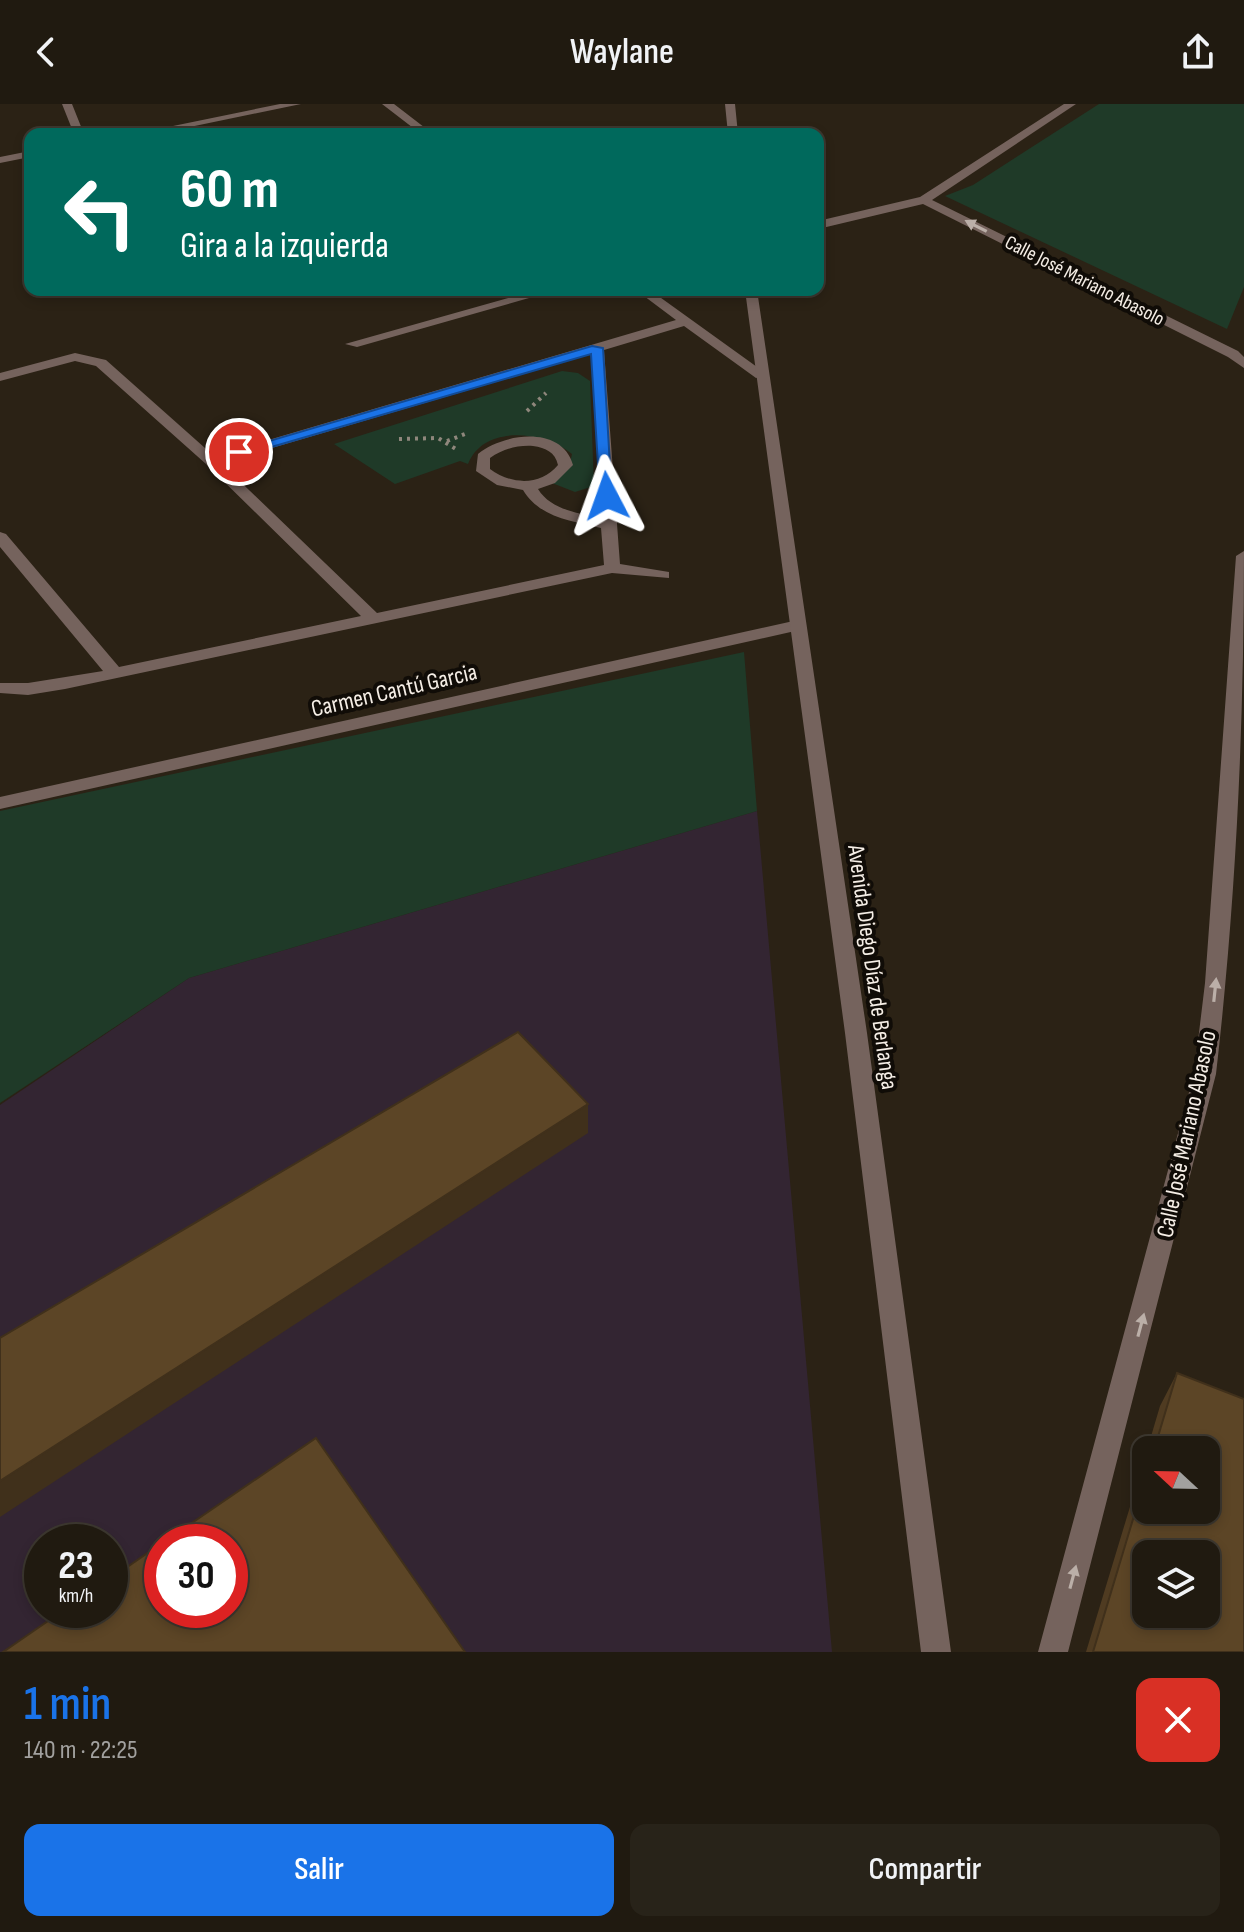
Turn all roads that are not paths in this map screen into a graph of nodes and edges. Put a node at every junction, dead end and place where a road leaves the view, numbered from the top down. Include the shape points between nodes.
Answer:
1 (67, 104) edge
2 (296, 104) edge
3 (387, 104) edge
4 (730, 104) edge
5 (1050, 104) edge
6 (1068, 106) edge
7 (77, 128) edge
8 (170, 128) edge
9 (420, 128) edge
10 (732, 128) edge
11 (24, 155) edge
12 (0, 160) edge
13 (924, 200) junction
14 (824, 224) edge
15 (529, 296) edge
16 (650, 296) edge
17 (752, 296) edge
18 (684, 322) junction
19 (352, 344) dead end
20 (597, 348) junction
21 (1244, 364) edge
22 (761, 375) junction
23 (0, 377) edge
24 (211, 461) junction
25 (528, 485) junction
26 (609, 525) junction
27 (0, 537) edge
28 (1244, 556) edge
29 (612, 568) junction
30 (663, 575) dead end
31 (372, 617) junction
32 (798, 625) junction
33 (115, 674) junction
34 (0, 688) edge
35 (0, 803) edge
36 (936, 1652) edge
37 (1053, 1652) edge

1 - 7 street
2 - 8 street
3 - 9 street
4 - 10 street
5 - 6 street
6 - 13 street
11 - 12 street
13 - 14 street
21 -> 13 street, Calle José Mariano Abasolo
15 - 19 street
16 - 18 street
17 - 22 street, Avenida Diego Díaz de Berlanga
18 - 20 street
18 - 22 street
20 - 24 street
20 - 26 street
22 - 32 street, Avenida Diego Díaz de Berlanga
23 - 24 street via 75,357 94,360
24 - 31 street
25 - 25 street via 562,472 566,465 560,451 539,442 513,442 483,457 483,471 490,478
25 - 26 street via 538,502 559,513
26 - 29 street
27 - 33 street
37 -> 28 street, Calle José Mariano Abasolo via 1205,1074 1216,983
29 - 30 street
29 - 31 street
31 - 33 street
32 - 35 street, Carmen Cantú Garcia
32 - 36 street, Avenida Diego Díaz de Berlanga
33 - 34 street via 28,689

